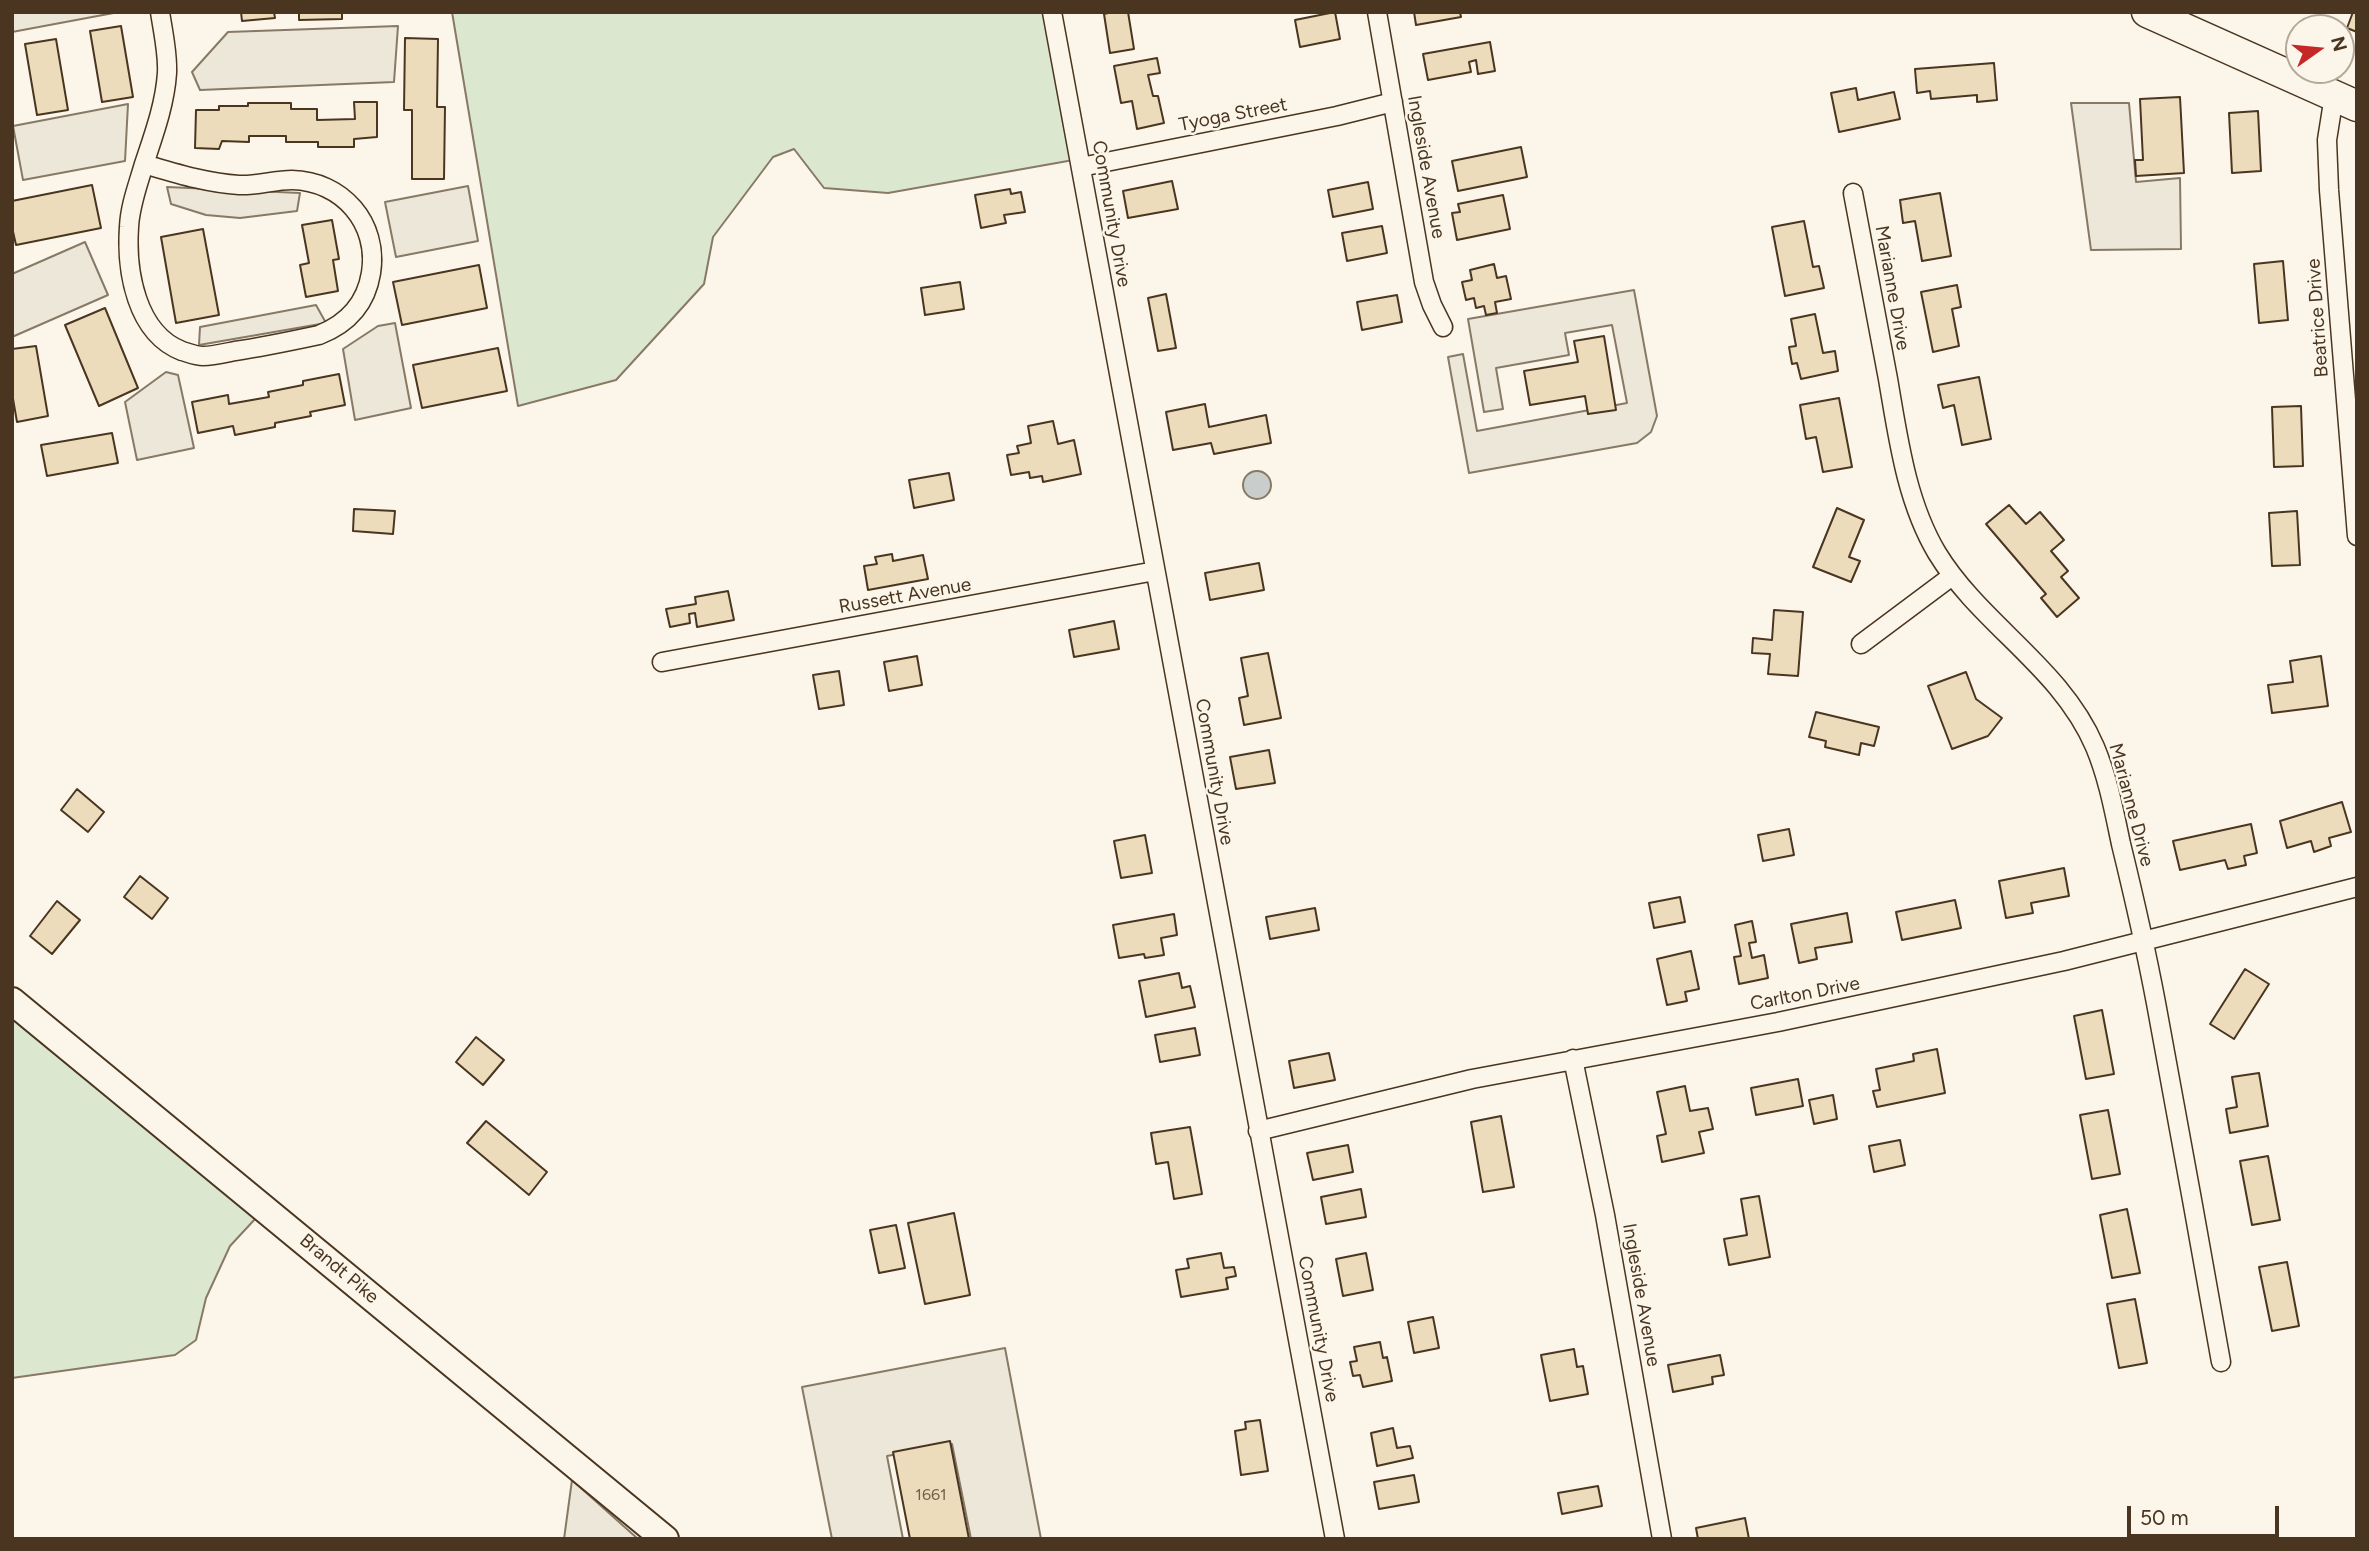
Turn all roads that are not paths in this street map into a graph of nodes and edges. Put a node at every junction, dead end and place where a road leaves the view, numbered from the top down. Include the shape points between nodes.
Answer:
1 (160, 12) edge
2 (1052, 12) edge
3 (1377, 12) edge
4 (2147, 12) edge
5 (2345, 101) edge
6 (1393, 102) junction
7 (145, 164) junction
8 (1081, 167) junction
9 (1853, 193) dead end
10 (1443, 327) dead end
11 (2357, 536) edge
12 (1155, 571) junction
13 (1952, 576) junction
14 (1861, 644) dead end
15 (662, 662) dead end
16 (2357, 887) edge
17 (2144, 942) junction
18 (12, 1001) edge
19 (1573, 1059) junction
20 (1258, 1131) junction
21 (2221, 1362) dead end
22 (665, 1539) edge
23 (1335, 1539) edge
24 (1661, 1539) edge

1 - 7 street via 167,73
2 - 8 street, Community Drive
3 - 6 street, Ingleside Avenue
4 - 5 main road
5 - 11 street, Beatrice Drive via 2327,139
6 - 8 street, Tyoga Street
6 - 10 street, Ingleside Avenue via 1424,282
7 - 7 street via 134,198 128,251 142,311 165,342 203,356 319,335 348,319 363,298 372,263 368,235 356,210 333,191 292,180 240,185 197,179
8 - 12 street, Community Drive
9 - 13 street, Marianne Drive via 1907,478 1920,520
12 - 15 street, Russett Avenue
12 - 20 street, Community Drive
13 - 14 street
13 - 17 street, Marianne Drive via 2061,690 2079,716 2105,775
16 - 17 street, Carlton Drive
17 - 19 street, Carlton Drive via 1778,1022
17 - 21 street, Marianne Drive
18 - 22 main road, Brandt Pike
19 - 20 street, Carlton Drive
19 - 24 street, Ingleside Avenue
20 - 23 street, Community Drive

